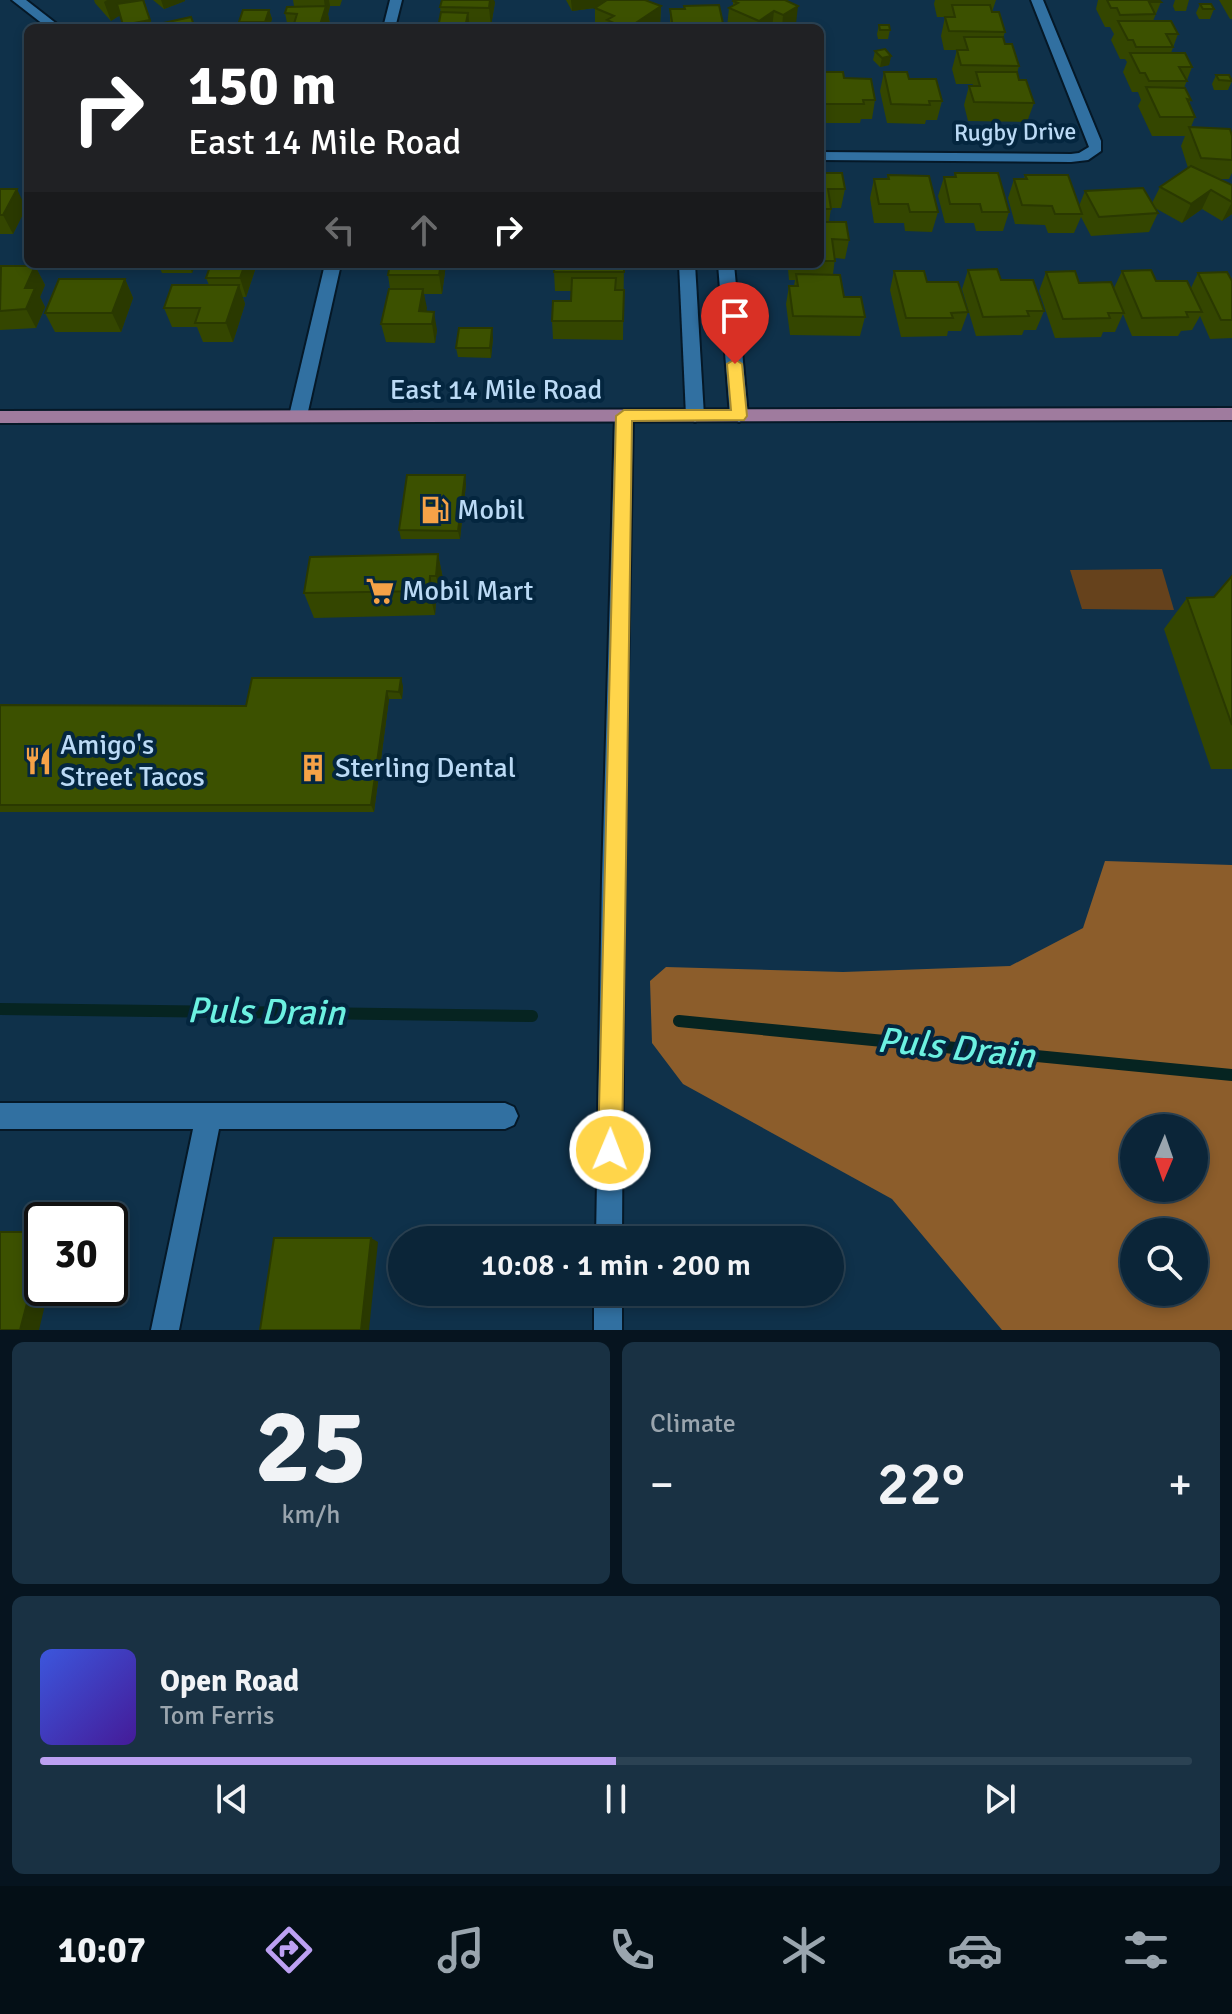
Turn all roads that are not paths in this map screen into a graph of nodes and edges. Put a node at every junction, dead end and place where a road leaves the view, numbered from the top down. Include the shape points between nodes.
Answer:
1 (18, 0) edge
2 (396, 0) edge
3 (1037, 0) edge
4 (51, 24) edge
5 (390, 24) edge
6 (824, 156) edge
7 (332, 268) edge
8 (687, 268) edge
9 (726, 268) edge
10 (1232, 414) edge
11 (298, 416) junction
12 (624, 416) junction
13 (695, 416) junction
14 (739, 416) junction
15 (0, 417) edge
16 (209, 1115) junction
17 (0, 1116) edge
18 (505, 1116) dead end
19 (609, 1226) edge
20 (608, 1306) edge
21 (165, 1330) edge
22 (608, 1330) edge

1 - 4 street
2 - 5 street
3 - 6 street, Rugby Drive via 1094,141 1091,154
7 - 11 street
8 - 13 street
9 - 14 street
10 - 14 main road, East 14 Mile Road
11 - 12 main road, East 14 Mile Road
11 - 15 main road, East 14 Mile Road
12 - 13 main road, East 14 Mile Road
12 - 19 street
13 - 14 main road, East 14 Mile Road
16 - 17 street
16 - 18 street
16 - 21 street
20 - 22 street

